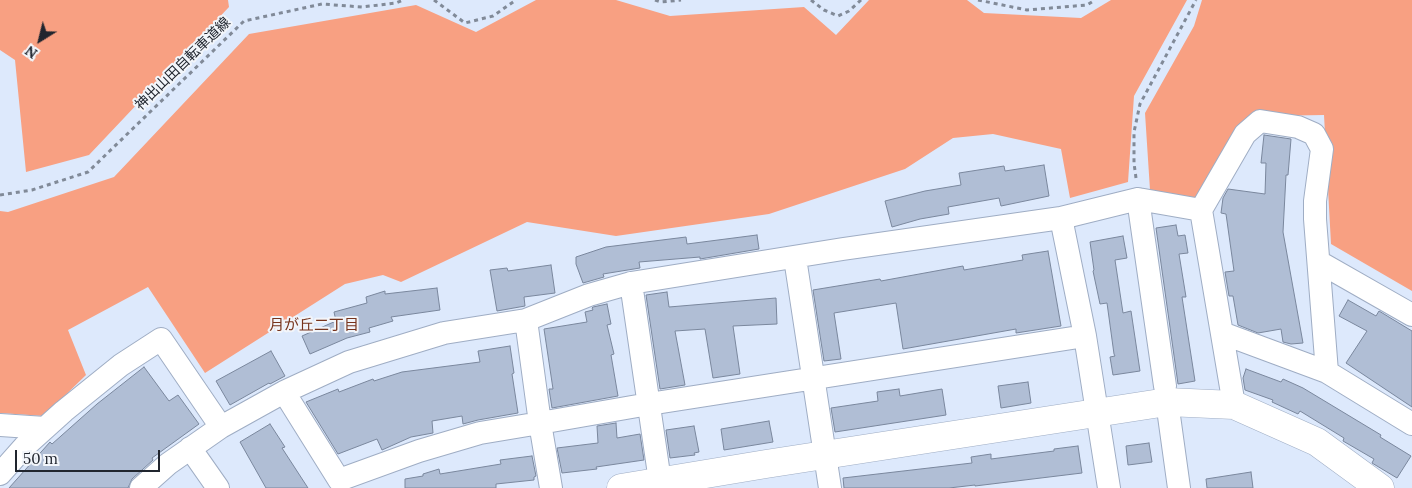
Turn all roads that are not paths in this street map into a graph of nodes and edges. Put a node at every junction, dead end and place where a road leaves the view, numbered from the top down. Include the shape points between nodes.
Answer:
1 (1138, 199) junction
2 (1201, 210) junction
3 (1061, 218) junction
4 (794, 258) junction
5 (1319, 262) junction
6 (631, 283) junction
7 (1412, 315) edge
8 (526, 320) junction
9 (1222, 332) junction
10 (1085, 336) junction
11 (1327, 372) junction
12 (814, 378) junction
13 (1166, 386) dead end
14 (284, 392) junction
15 (649, 404) junction
16 (1234, 405) junction
17 (1098, 413) junction
18 (1169, 416) dead end
19 (540, 422) junction
20 (1412, 424) edge
21 (0, 425) edge
22 (221, 427) junction
23 (45, 428) junction
24 (190, 448) junction
25 (825, 455) junction
26 (0, 474) edge
27 (661, 485) edge
28 (1103, 487) edge
29 (140, 488) edge
30 (218, 488) edge
31 (550, 488) edge
32 (621, 488) edge
33 (830, 488) edge
34 (1179, 488) edge
35 (1380, 488) edge

1 - 2 street
1 - 3 street
1 - 13 street
2 - 5 street via 1245,134 1260,121 1314,134 1322,149 1315,201
2 - 9 street
3 - 4 street
3 - 10 street
4 - 6 street
4 - 12 street
5 - 7 street
5 - 11 street
6 - 8 street via 589,295
6 - 15 street
8 - 14 street via 444,333 349,362
8 - 19 street
9 - 11 street
9 - 16 street
10 - 12 street
10 - 17 street
11 - 20 street
12 - 15 street
12 - 25 street
14 - 19 street via 340,480 480,433
14 - 22 street
15 - 19 street
15 - 27 street
16 - 17 street via 1167,402
16 - 35 street via 1317,442
17 - 25 street
17 - 28 street
18 - 34 street
19 - 31 street
21 - 23 street
22 - 23 street via 160,339 121,365
22 - 24 street
23 - 26 street
24 - 29 street
24 - 30 street
25 - 27 street
25 - 33 street
27 - 32 street

